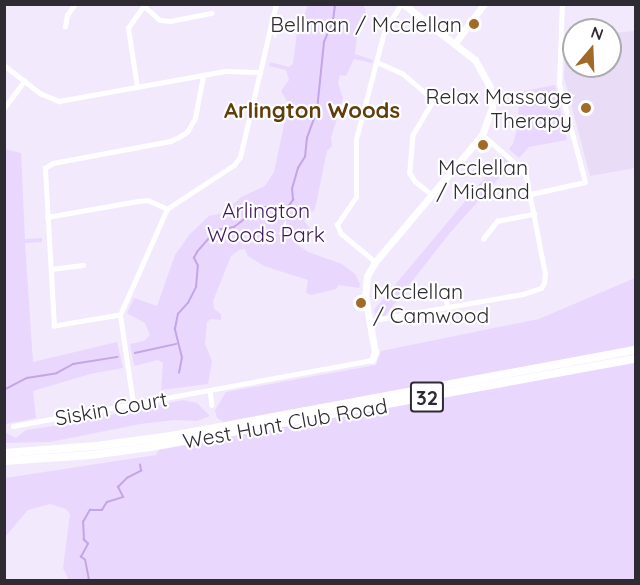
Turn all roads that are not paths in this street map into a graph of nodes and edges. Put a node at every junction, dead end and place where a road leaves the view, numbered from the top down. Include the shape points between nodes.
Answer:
1 (75, 4) edge
2 (276, 4) edge
3 (402, 4) edge
4 (484, 4) edge
5 (562, 4) edge
6 (144, 5) edge
7 (211, 13) dead end
8 (65, 27) dead end
9 (455, 43) junction
10 (377, 62) junction
11 (4, 65) edge
12 (260, 72) junction
13 (203, 76) junction
14 (24, 81) junction
15 (137, 87) junction
16 (4, 108) edge
17 (482, 135) junction
18 (431, 194) junction
19 (531, 194) junction
20 (167, 209) junction
21 (534, 214) junction
22 (47, 217) junction
23 (483, 239) dead end
24 (375, 262) junction
25 (83, 265) dead end
26 (51, 269) junction
27 (444, 290) dead end
28 (448, 307) junction
29 (120, 315) junction
30 (368, 321) junction
31 (636, 350) edge
32 (636, 358) edge
33 (372, 360) joint
34 (210, 391) junction
35 (133, 404) junction
36 (212, 405) dead end
37 (13, 426) dead end
38 (4, 453) edge
39 (4, 462) edge

1 - 8 street
2 - 12 street
3 - 9 street
3 - 10 street via 384,32
4 - 9 street
5 - 19 street via 560,84 585,182
6 - 7 street via 160,20
6 - 15 street via 128,28
9 - 17 street via 475,60 490,87 492,107
10 - 18 street via 402,73 434,99 413,135 410,173
10 - 24 street via 356,139 356,197 337,225 341,234
11 - 14 street
12 - 13 street via 226,71
12 - 20 street via 240,157 234,165
13 - 15 street
13 - 22 street via 195,117 187,132 179,137 53,163 45,168
14 - 15 street via 59,101
14 - 16 street
17 - 18 street
17 - 19 street via 521,169
18 - 24 street
19 - 21 street
20 - 22 street via 148,200
20 - 29 street
21 - 23 street via 497,221
21 - 28 street via 545,274 541,288
22 - 26 street
24 - 30 street via 365,286
25 - 26 street
26 - 29 street via 54,326
27 - 28 street
28 - 30 street
29 - 35 street
30 - 33 street via 375,352
31 - 38 main road, West Hunt Club Road / 32 via 171,436
32 - 39 main road, West Hunt Club Road / 32 via 150,447
33 - 34 street, Siskin Court
34 - 35 street, Siskin Court
34 - 36 street
35 - 37 street, Siskin Court

